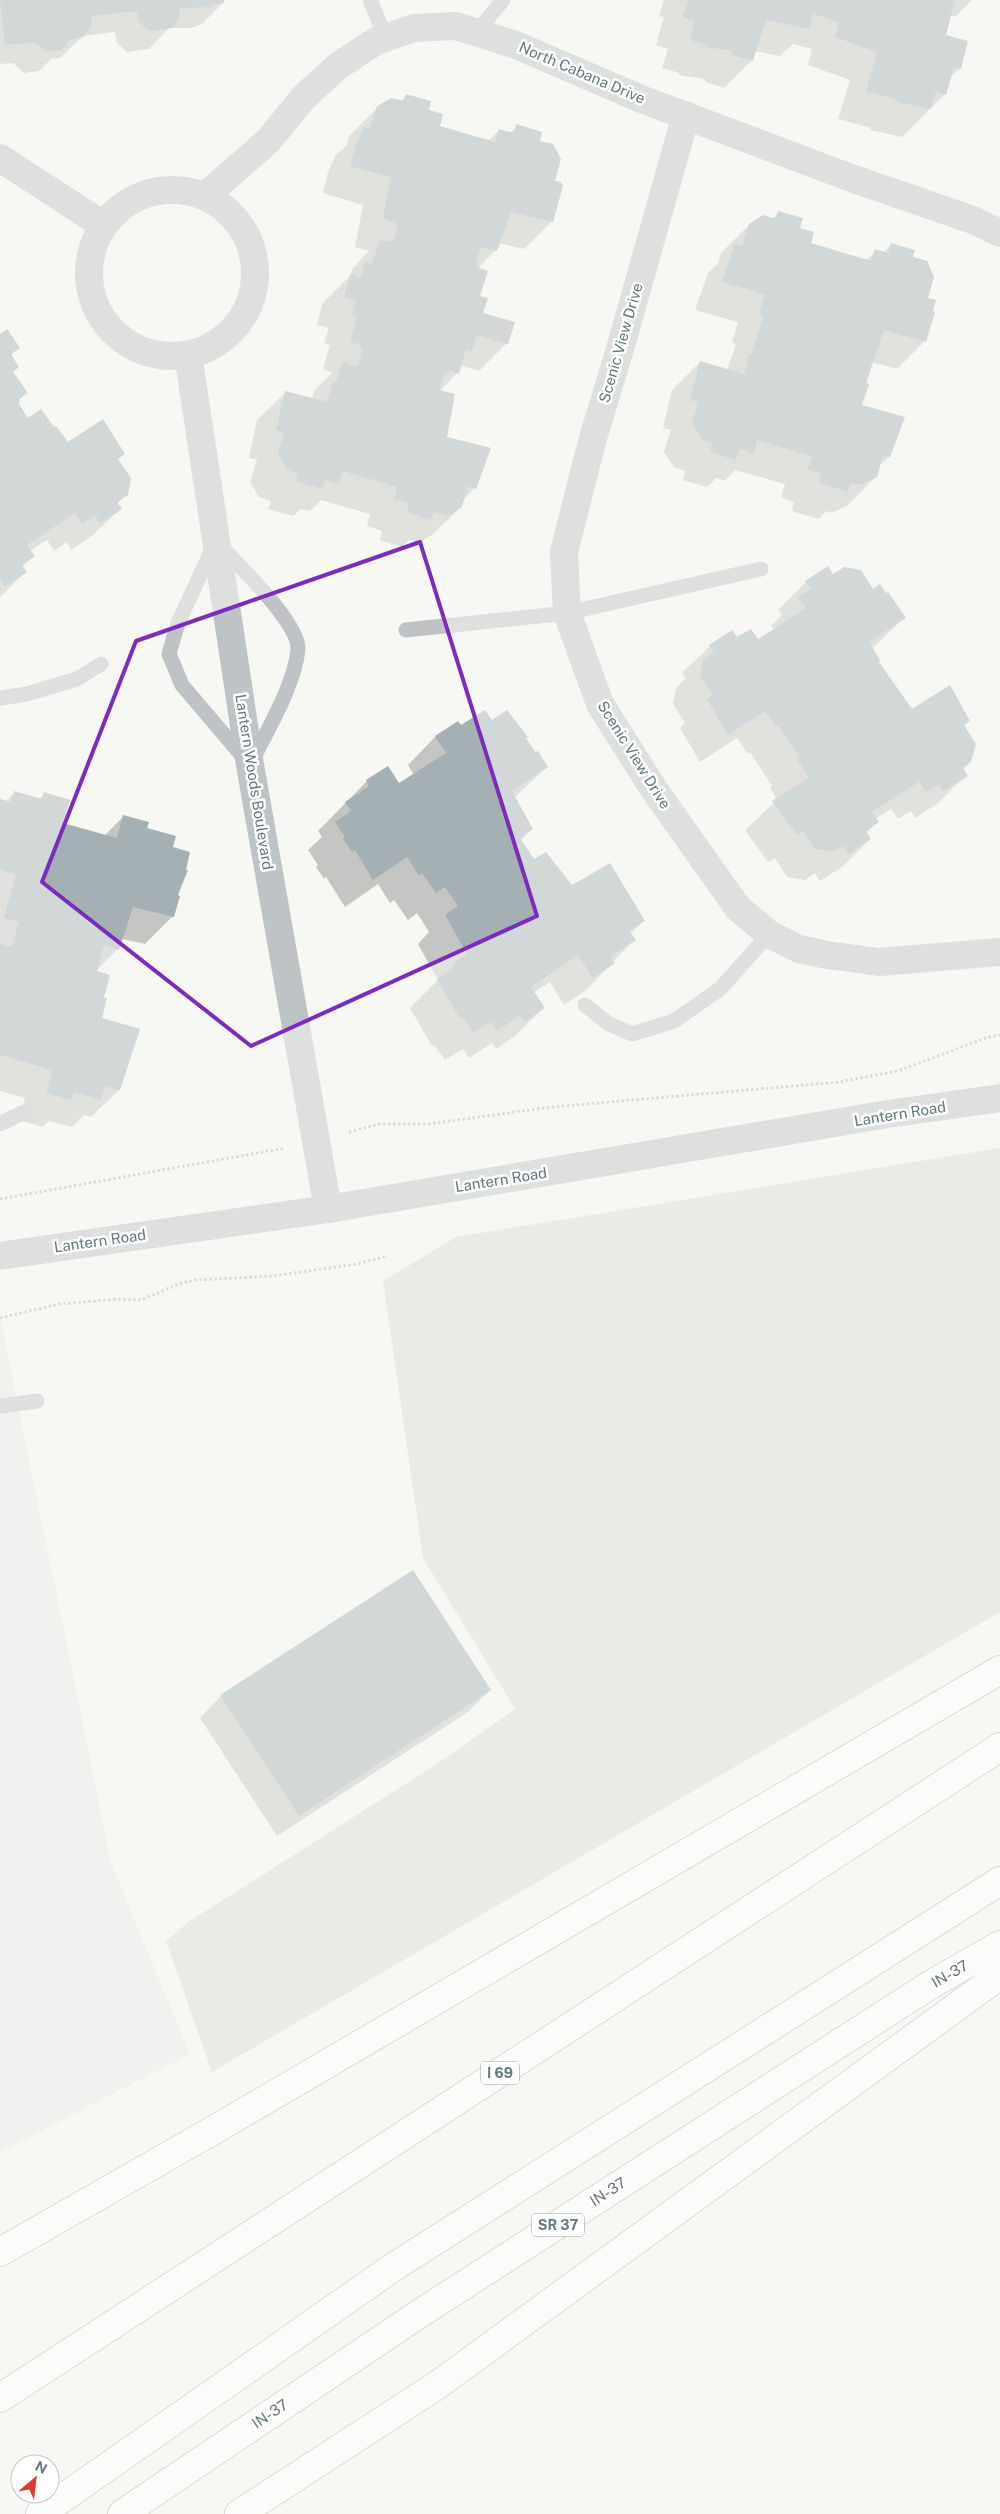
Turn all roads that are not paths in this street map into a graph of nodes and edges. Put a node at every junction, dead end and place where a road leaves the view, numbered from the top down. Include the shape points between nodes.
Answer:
1 (370, 0) edge
2 (503, 0) edge
3 (476, 33) junction
4 (386, 38) junction
5 (686, 115) junction
6 (0, 158) edge
7 (205, 196) junction
8 (103, 225) junction
9 (999, 229) edge
10 (188, 354) junction
11 (216, 540) junction
12 (761, 569) dead end
13 (568, 612) junction
14 (406, 630) dead end
15 (101, 664) dead end
16 (0, 698) edge
17 (250, 765) junction
18 (769, 934) junction
19 (1000, 952) edge
20 (585, 1005) dead end
21 (1000, 1098) edge
22 (24, 1112) dead end
23 (0, 1124) edge
24 (328, 1209) junction
25 (0, 1256) edge
26 (38, 1401) dead end
27 (0, 1406) edge
28 (1000, 1670) edge
29 (1000, 1747) edge
30 (1000, 1881) edge
31 (1000, 1945) edge
32 (1000, 1976) edge
33 (0, 2252) edge
34 (0, 2398) edge
35 (40, 2514) edge
36 (122, 2514) edge
37 (239, 2514) edge

1 - 4 lane
2 - 3 lane
3 - 4 street, North Cabana Drive via 456,26 414,28
3 - 5 street, North Cabana Drive
4 - 7 street, North Cabana Drive via 338,66 304,98 268,141
5 - 9 street, North Cabana Drive via 851,178
5 - 13 street, Scenic View Drive via 593,438 564,552
6 - 8 street
7 - 8 street via 177,189 149,192 123,204
7 - 10 street via 227,210 244,231 253,255 255,281 248,307 234,329 213,345
8 - 10 street via 92,247 88,272 91,296 102,318 118,337 140,350 163,355
10 - 11 street, Lantern Woods Boulevard
11 - 17 street, Lantern Woods Boulevard
11 - 17 lane via 178,624 169,654 182,685
11 - 17 lane via 287,619 298,647 289,682
12 - 13 lane
13 - 14 lane
13 - 18 street, Scenic View Drive via 600,704 655,791 738,908
15 - 16 lane via 77,680
17 - 24 street, Lantern Woods Boulevard
18 - 19 street, Scenic View Drive via 799,948 879,962
18 - 20 lane via 720,990 674,1022 632,1034 610,1024
21 - 24 street, Lantern Road
22 - 23 lane
24 - 25 street, Lantern Road
26 - 27 lane
28 - 33 highway
29 - 34 highway, I 69
30 - 35 highway via 392,2268
31 - 36 highway, IN-37 / SR 37 via 930,1985 427,2309
32 - 37 highway via 436,2386

